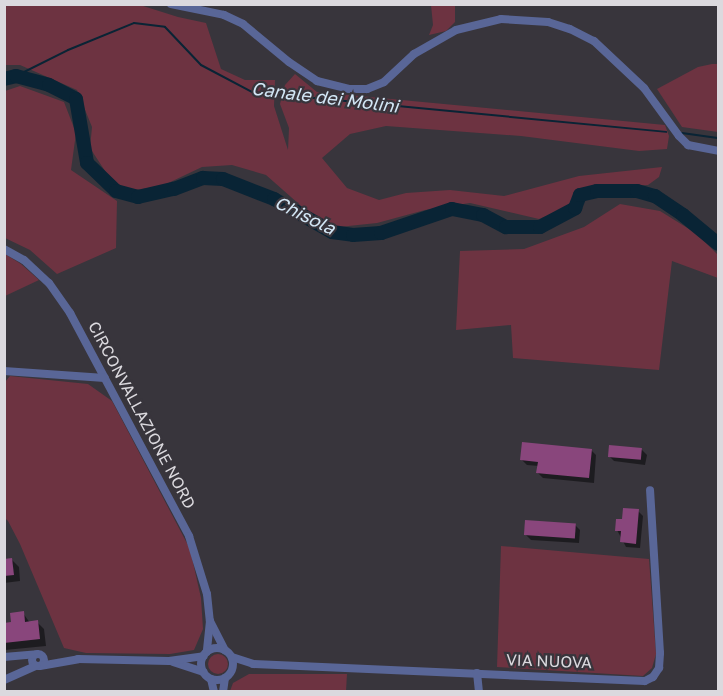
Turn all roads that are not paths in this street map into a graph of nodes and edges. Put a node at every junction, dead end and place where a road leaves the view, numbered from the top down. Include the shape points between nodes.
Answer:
1 (171, 4) edge
2 (718, 151) edge
3 (4, 249) edge
4 (4, 371) edge
5 (105, 378) junction
6 (650, 490) dead end
7 (210, 621) junction
8 (205, 654) junction
9 (228, 654) junction
10 (4, 657) edge
11 (38, 661) junction
12 (169, 661) junction
13 (253, 664) junction
14 (203, 672) junction
15 (477, 673) junction
16 (228, 676) junction
17 (211, 679) junction
18 (4, 680) edge
19 (214, 692) edge
20 (223, 692) edge
21 (479, 692) edge

1 - 2 street via 224,15 243,24 317,81 349,89 367,89 384,82 414,54 456,30 501,19 548,22 570,28 594,42 644,88 688,145
3 - 5 street, CIRCONVALLAZIONE NORD via 24,260 49,283
4 - 5 street
5 - 7 street, CIRCONVALLAZIONE NORD via 189,536 202,573
6 - 15 street, VIA NUOVA via 660,653 659,668 653,677 645,681
7 - 8 street, CIRCONVALLAZIONE NORD
7 - 9 street, CIRCONVALLAZIONE NORD
8 - 9 street via 216,648
8 - 12 street
8 - 14 street
9 - 13 street, VIA NUOVA
9 - 16 street via 233,666
10 - 11 street
11 - 12 street
11 - 18 street
12 - 14 street
13 - 15 street, VIA NUOVA
13 - 16 street, VIA NUOVA
14 - 17 street
15 - 21 street
16 - 17 street
16 - 20 street
17 - 19 street

